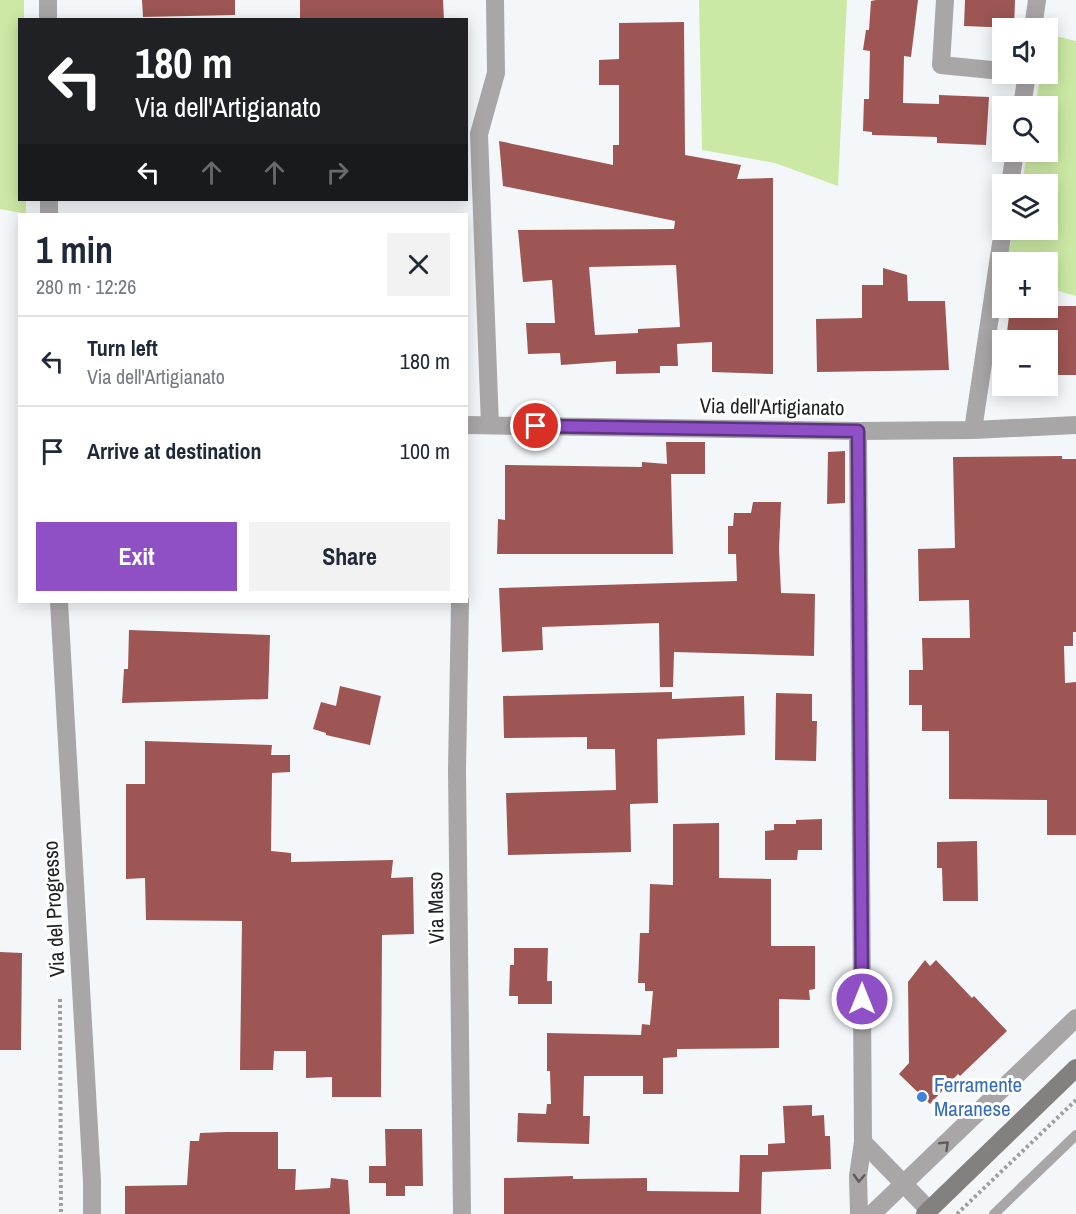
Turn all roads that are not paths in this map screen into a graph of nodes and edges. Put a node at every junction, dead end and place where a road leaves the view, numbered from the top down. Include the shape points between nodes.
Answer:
1 (48, 0) edge
2 (495, 0) edge
3 (945, 0) edge
4 (1037, 0) edge
5 (48, 18) edge
6 (1034, 18) edge
7 (992, 70) edge
8 (1002, 240) edge
9 (468, 425) edge
10 (490, 425) junction
11 (1076, 425) edge
12 (973, 430) junction
13 (858, 431) junction
14 (59, 603) edge
15 (460, 603) edge
16 (1076, 1018) edge
17 (1076, 1068) edge
18 (1076, 1135) edge
19 (863, 1142) junction
20 (903, 1186) junction
21 (927, 1212) edge
22 (92, 1214) edge
23 (462, 1214) edge
24 (859, 1214) edge
25 (872, 1214) edge
26 (994, 1214) edge

1 - 5 street
2 - 10 street via 496,73 479,134
3 - 7 street via 941,65
4 - 6 street
8 - 12 street
9 - 10 street, Via dell'Artigianato
10 - 13 street, Via dell'Artigianato
11 - 12 street, Via dell'Artigianato
12 - 13 street, Via dell'Artigianato
13 - 19 street
14 - 22 street, Via del Progresso
15 - 23 street, Via Maso via 457,770
20 -> 16 street
17 - 21 main road
18 - 26 lane
19 - 20 street
19 -> 24 street via 858,1176
20 - 21 street
20 - 25 street

